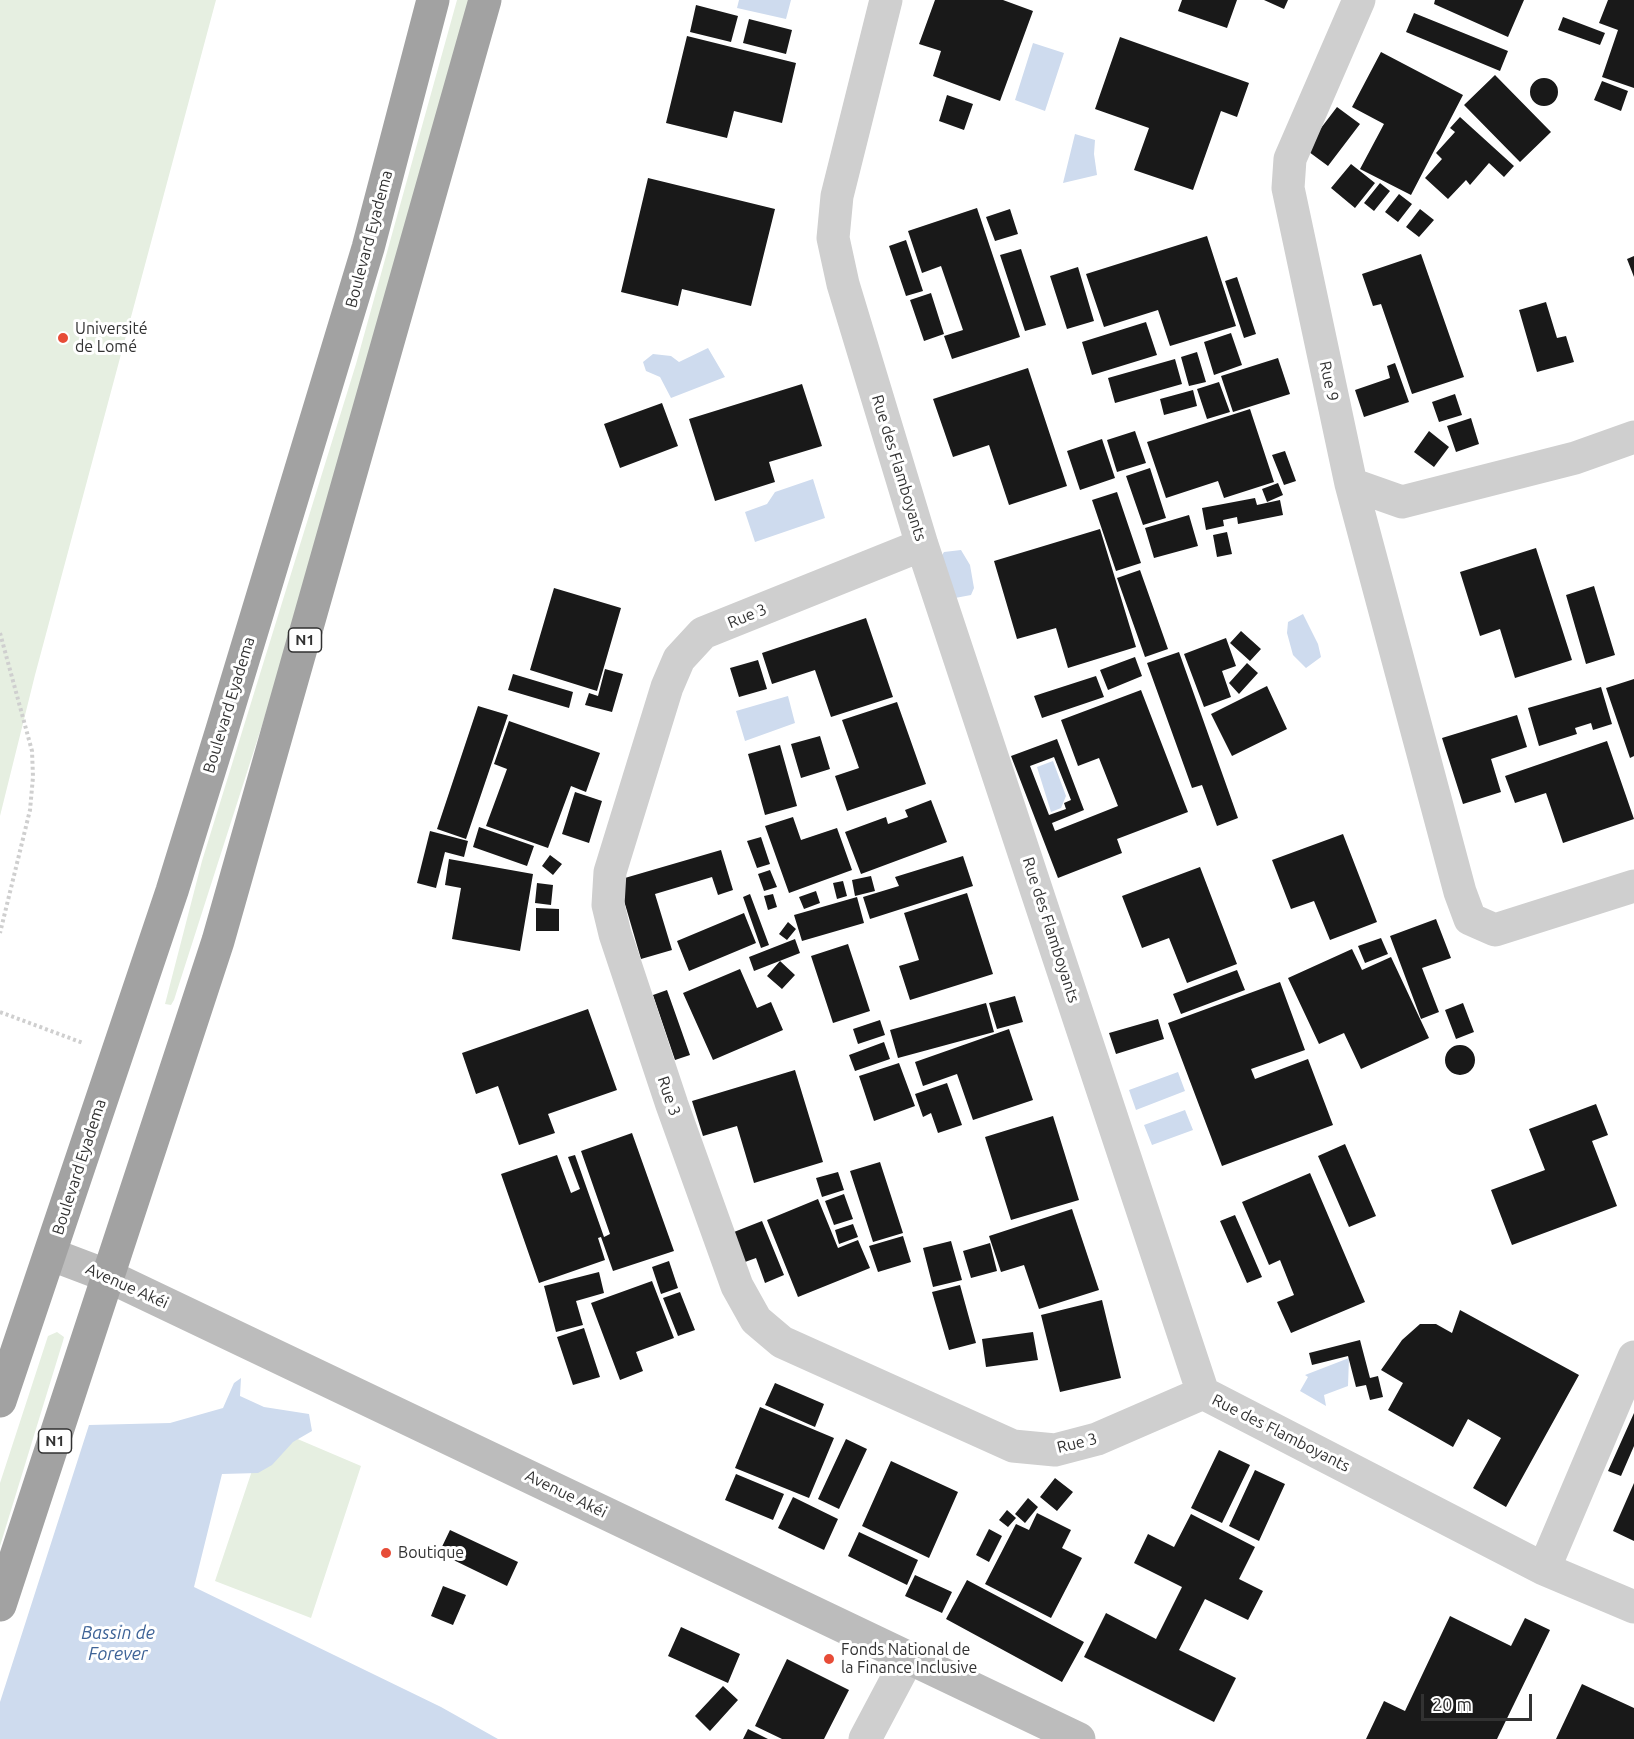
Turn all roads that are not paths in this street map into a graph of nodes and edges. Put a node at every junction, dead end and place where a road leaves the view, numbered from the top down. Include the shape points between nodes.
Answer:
1 (433, 0) edge
2 (485, 0) edge
3 (885, 0) edge
4 (1359, 0) edge
5 (1634, 437) edge
6 (1351, 484) junction
7 (922, 545) junction
8 (1634, 886) edge
9 (50, 1254) junction
10 (108, 1276) junction
11 (1634, 1357) edge
12 (1203, 1393) junction
13 (0, 1401) edge
14 (1544, 1569) junction
15 (0, 1605) edge
16 (1634, 1607) edge
17 (908, 1658) junction
18 (865, 1739) edge
19 (1079, 1739) edge

1 - 9 highway, Boulevard Eyadema via 368,248 302,470 172,891
2 - 10 highway, N1 via 218,941
3 - 7 street, Rue des Flamboyants via 837,196 833,238 843,284
4 - 6 street, Rue 9 via 1290,159 1287,188
5 - 6 street via 1575,458 1402,502
6 - 8 street, Rue 9 via 1470,920 1495,930
7 - 12 street, Rue des Flamboyants
7 - 12 street, Rue 3 via 703,633 679,659 610,872 608,905 615,934 737,1286 756,1320 782,1342 1013,1446 1055,1450 1097,1439
9 - 10 main road, Avenue Akéi
9 - 13 highway, Boulevard Eyadema
10 - 15 highway, N1
10 - 17 main road, Avenue Akéi
11 - 14 street
12 - 14 street, Rue des Flamboyants
14 - 16 street, Rue des Flamboyants
17 - 18 street
17 - 19 main road, Avenue Akéi

